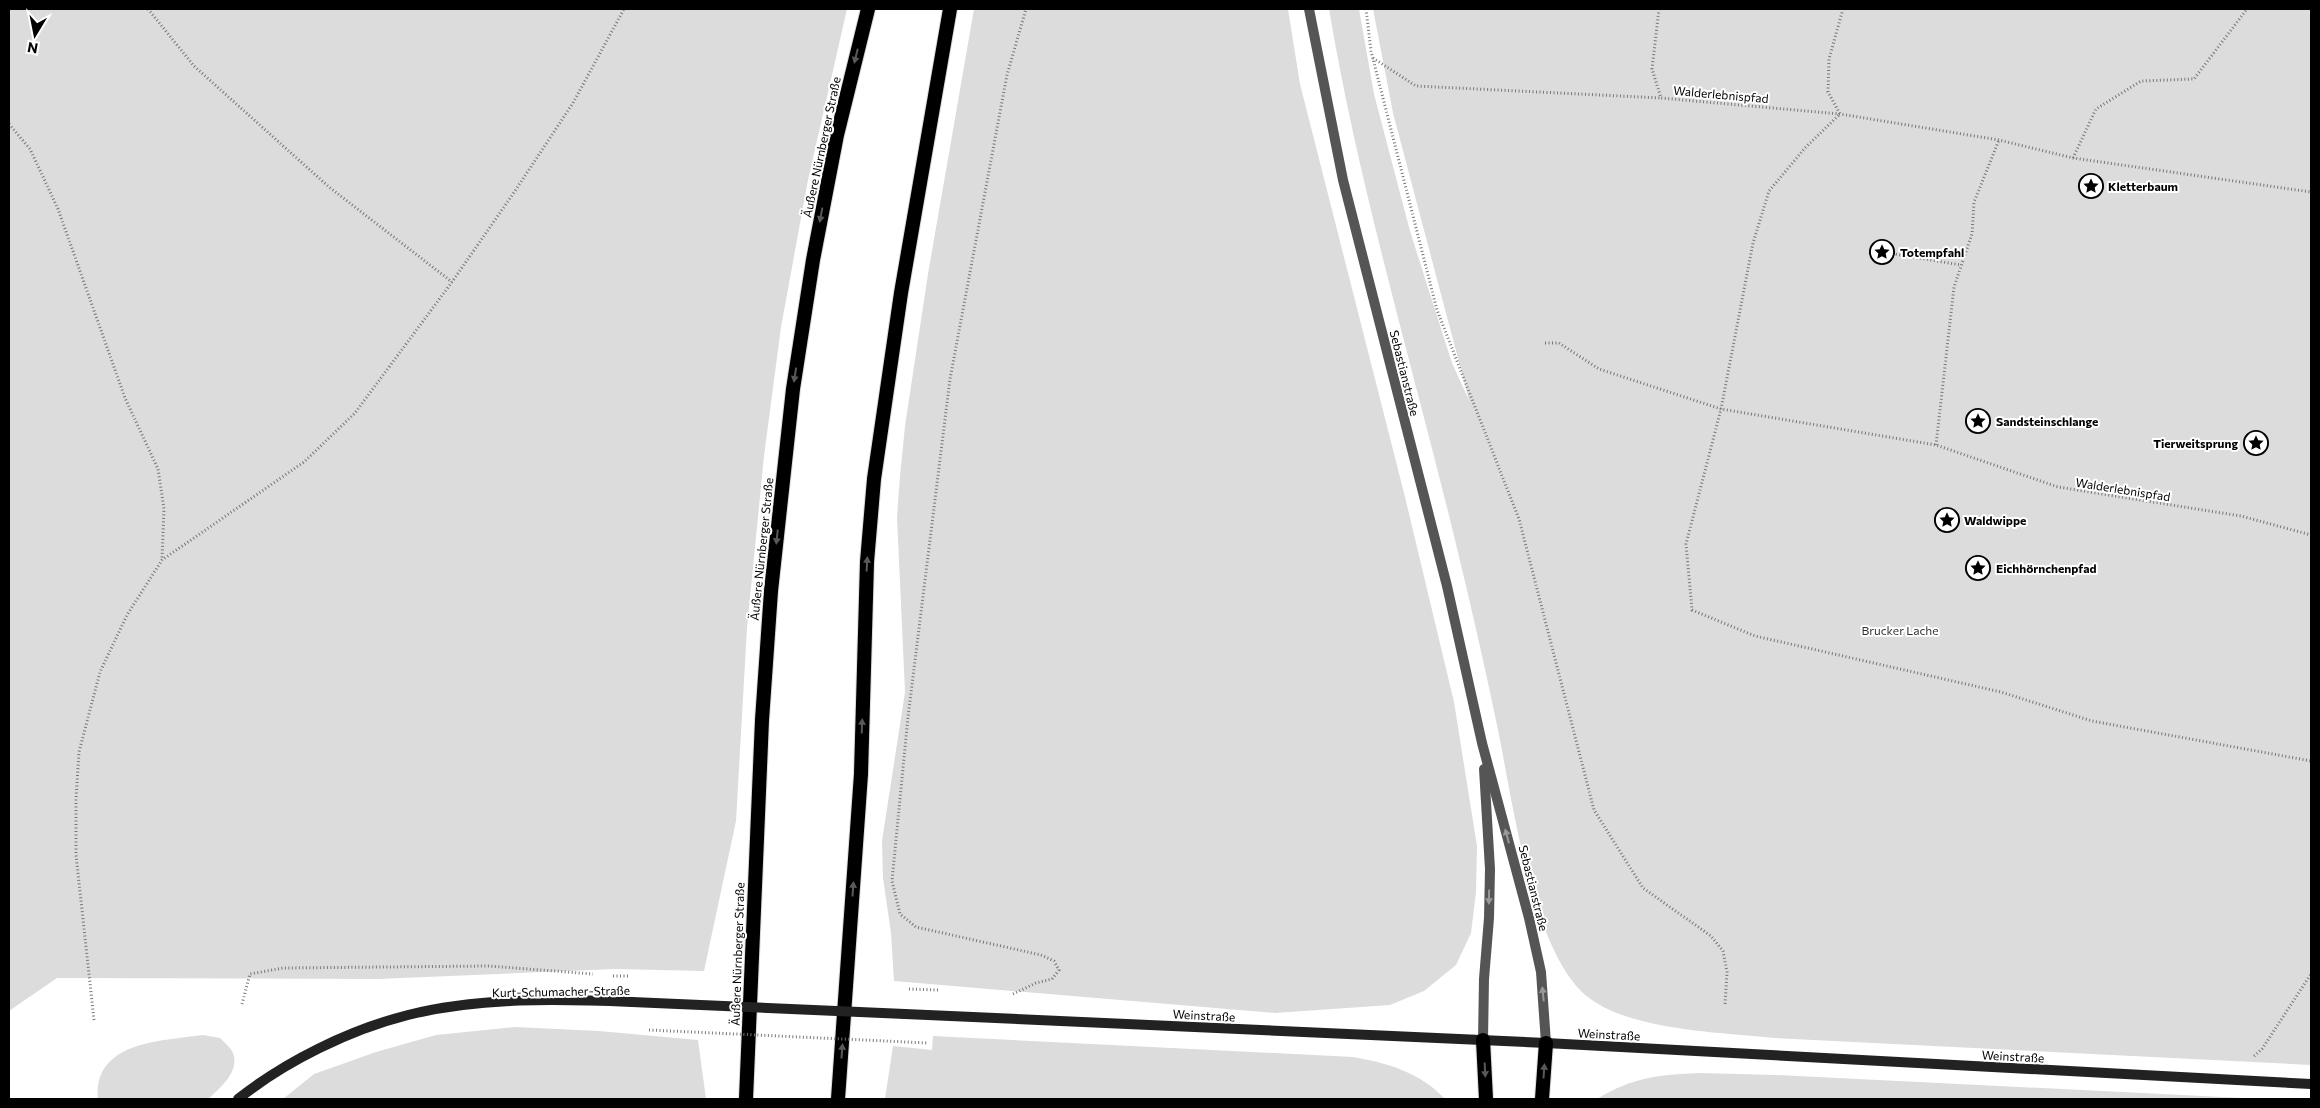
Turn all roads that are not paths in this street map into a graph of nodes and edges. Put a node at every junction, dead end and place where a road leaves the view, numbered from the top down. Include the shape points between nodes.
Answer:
1 (868, 9) edge
2 (950, 9) edge
3 (1308, 9) edge
4 (1482, 743) junction
5 (905, 1014) joint
6 (1483, 1040) junction
7 (1546, 1043) junction
8 (2311, 1084) edge
9 (238, 1099) edge
10 (746, 1099) edge
11 (838, 1099) edge
12 (1486, 1099) edge
13 (1542, 1099) edge

1 -> 10 highway, Äußere Nürnberger Straße via 837,135 813,260 793,389 770,591
11 -> 2 highway via 861,774 867,562 874,479 901,293
3 - 4 street, Sebastianstraße via 1343,180 1447,586
4 -> 6 street, Sebastianstraße via 1490,869
7 -> 4 street, Sebastianstraße via 1541,972
5 - 6 main road, Weinstraße
5 - 9 main road, Kurt-Schumacher-Straße, bridge via 632,1002 519,1002 461,1006 408,1015 359,1032 300,1058
6 - 7 main road, Weinstraße
6 -> 12 highway
7 - 8 main road, Weinstraße
13 -> 7 highway

